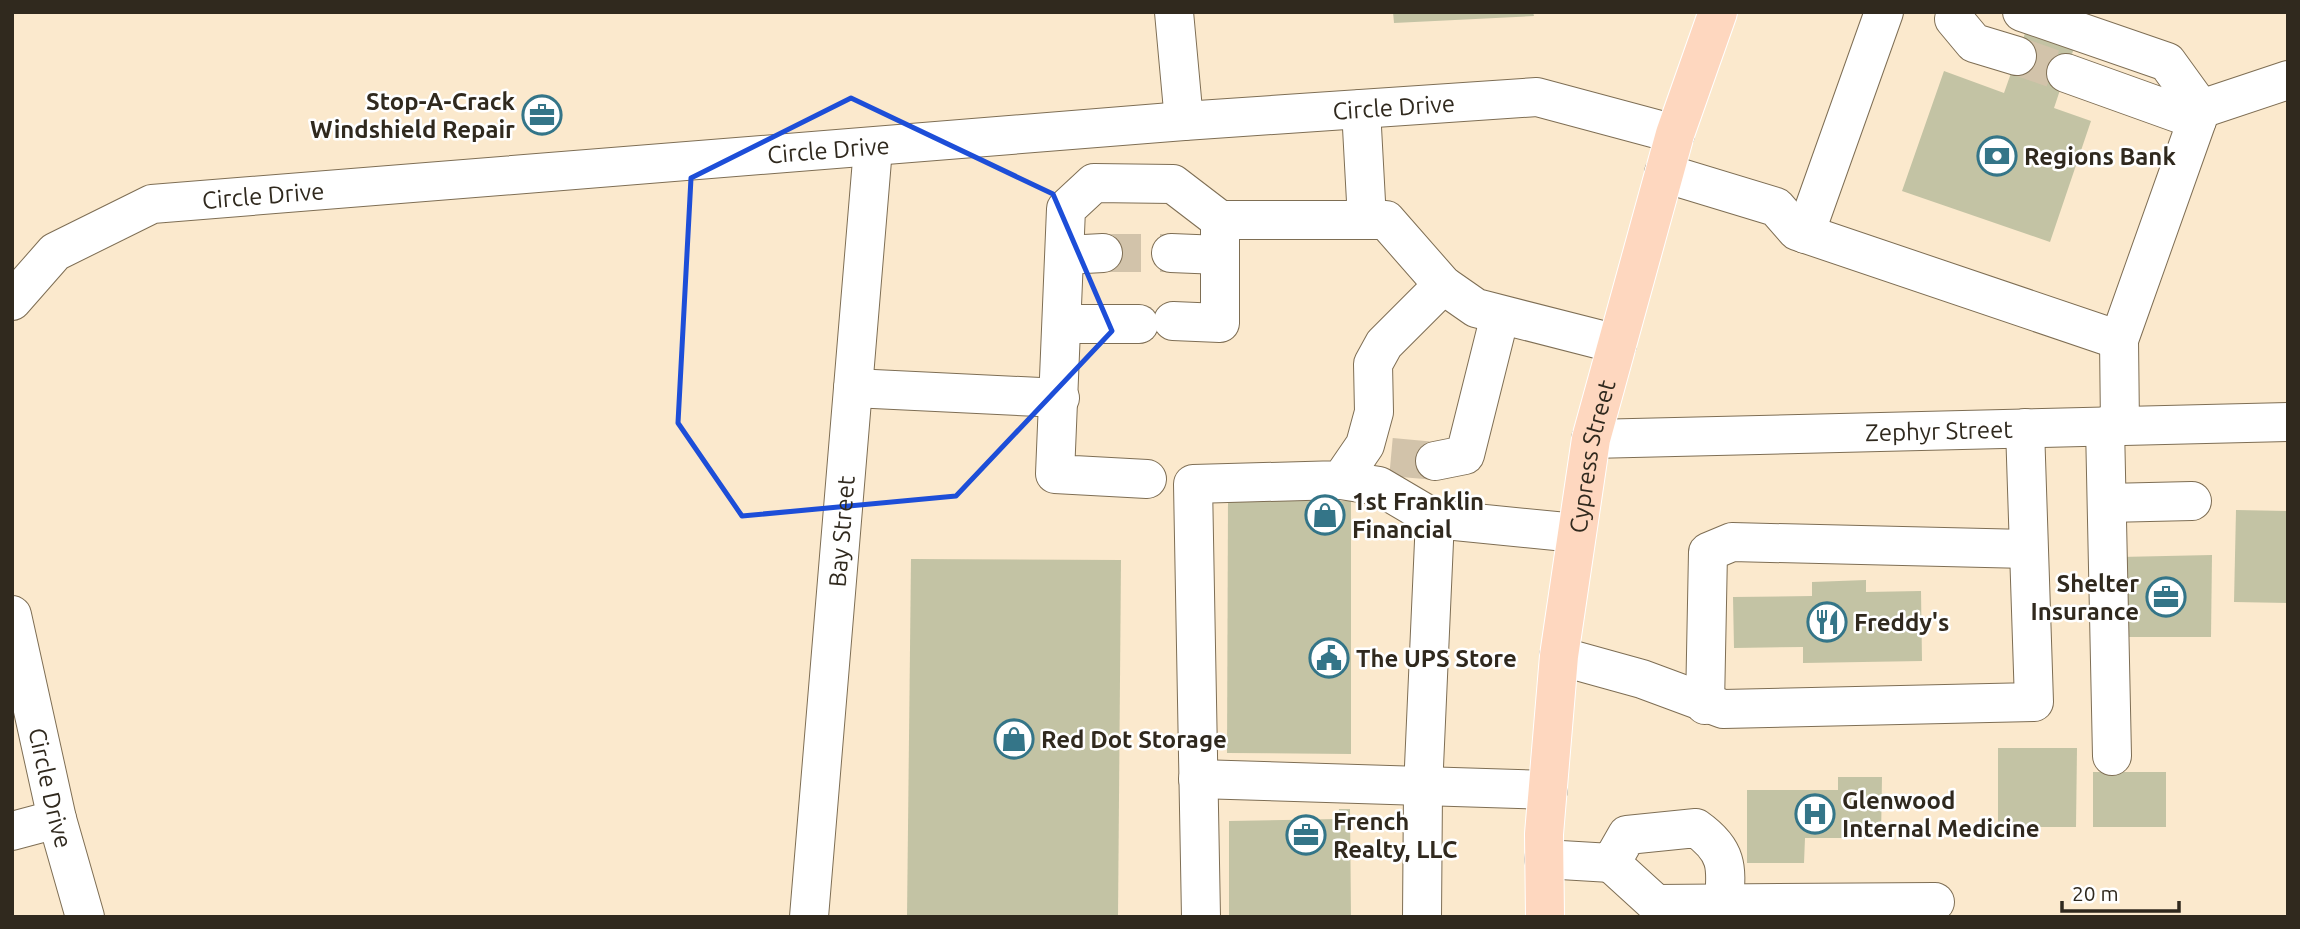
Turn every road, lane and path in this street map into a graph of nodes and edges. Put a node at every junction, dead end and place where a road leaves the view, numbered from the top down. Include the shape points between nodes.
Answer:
1 (1174, 12) edge
2 (1718, 12) edge
3 (1884, 12) edge
4 (2022, 12) edge
5 (1956, 15) edge
6 (2017, 56) tunnel mouth
7 (2066, 73) tunnel mouth
8 (2288, 80) edge
9 (1360, 109) junction
10 (2199, 115) junction
11 (1184, 121) junction
12 (1126, 126) junction
13 (1675, 134) junction
14 (873, 148) junction
15 (1664, 173) junction
16 (1133, 183) junction
17 (1367, 220) junction
18 (1805, 234) junction
19 (1220, 237) junction
20 (1171, 253) tunnel mouth
21 (1443, 285) junction
22 (12, 301) edge
23 (1500, 315) junction
24 (1063, 324) junction
25 (2119, 340) junction
26 (1617, 344) junction
27 (853, 388) junction
28 (1060, 398) junction
29 (2288, 422) edge
30 (2113, 426) junction
31 (2025, 428) junction
32 (1591, 439) junction
33 (1435, 461) tunnel mouth
34 (1147, 479) dead end
35 (1341, 480) junction
36 (2192, 502) dead end
37 (2107, 503) junction
38 (1435, 519) junction
39 (1576, 533) junction
40 (2027, 549) junction
41 (12, 615) edge
42 (1559, 656) junction
43 (1705, 705) junction
44 (22, 707) edge
45 (2112, 756) dead end
46 (1198, 779) junction
47 (1423, 789) junction
48 (1548, 790) junction
49 (57, 819) junction
50 (12, 831) edge
51 (1544, 859) junction
52 (1611, 863) junction
53 (1935, 902) dead end
54 (1724, 911) edge
55 (85, 917) edge
56 (809, 917) edge
57 (1201, 917) edge
58 (1422, 917) edge
59 (1545, 917) edge

1 - 11 street
2 - 13 main road, Cypress Street
3 - 18 street
4 - 10 street via 2167,62
5 - 6 street via 1974,43
7 - 10 street
8 - 10 street
9 - 11 street, Circle Drive
9 - 13 street, Circle Drive via 1537,97
9 - 17 street
10 - 25 street
11 - 12 street, Circle Drive
12 - 14 street, Circle Drive
12 - 16 street
13 - 15 main road, Cypress Street
14 - 22 street, Circle Drive via 152,204 55,252
14 - 27 street, Bay Street
15 - 18 street via 1776,207
15 - 26 main road, Cypress Street
16 - 19 street via 1173,184
16 - 24 street via 1094,183 1066,209 1085,254
17 - 19 street
17 - 21 street via 1386,220
18 - 25 street
19 - 20 street
19 - 24 street via 1220,323
21 - 23 street via 1476,308
21 - 35 street via 1384,344 1373,364 1378,451
23 - 26 street
23 - 33 street via 1465,455
24 - 28 street
25 - 30 street
26 - 32 main road, Cypress Street
27 - 28 street
27 - 56 street, Bay Street
28 - 34 street via 1055,474
29 - 30 street, Zephyr Street
30 - 31 street, Zephyr Street
30 - 37 street
31 - 32 street, Zephyr Street
31 - 40 street
32 - 39 main road, Cypress Street
35 - 38 street via 1379,486
35 - 46 street via 1193,484
36 - 37 street
37 - 45 street
38 - 39 street
38 - 47 street
39 - 42 main road, Cypress Street
40 - 43 street via 1732,542 1708,552
40 - 43 street via 2034,702 1723,709
41 - 44 street, Circle Drive
42 - 43 street via 1642,680
42 - 48 main road, Cypress Street
44 - 49 street, Circle Drive
46 - 47 street
46 - 57 street
47 - 48 street
47 - 58 street
48 - 51 main road, Cypress Street
49 - 50 street
49 - 55 street, Circle Drive
51 - 52 street
51 - 59 main road, Cypress Street
52 - 54 street via 1656,904
52 - 54 street via 1627,835 1696,828 1717,843 1725,864
53 - 54 street

